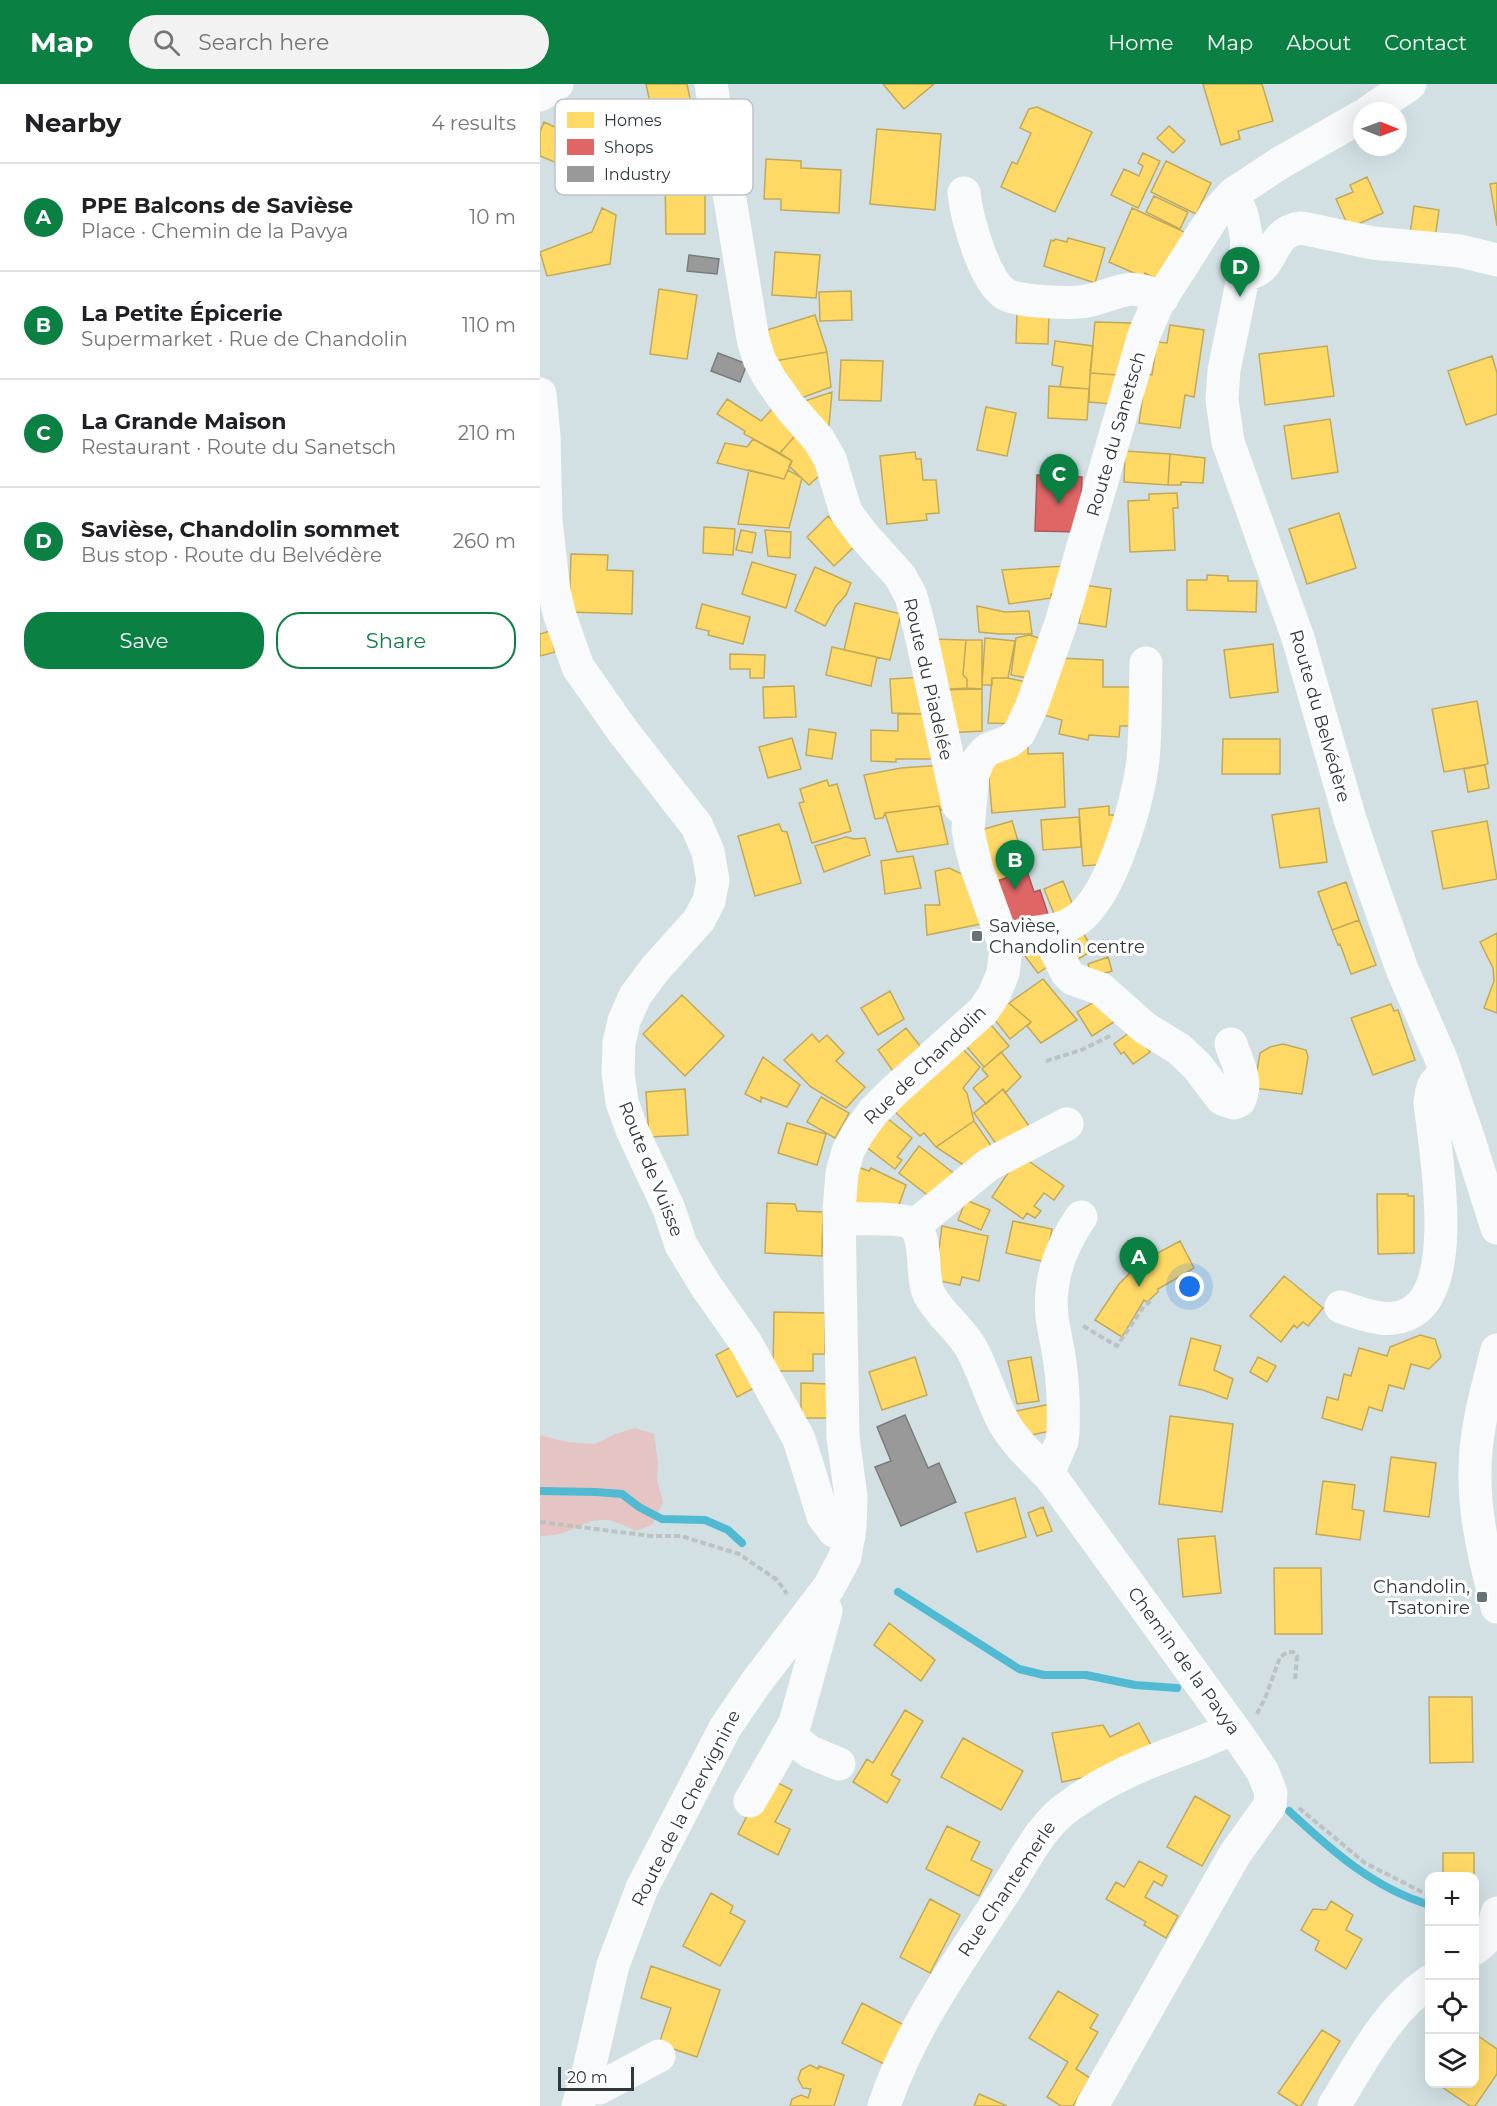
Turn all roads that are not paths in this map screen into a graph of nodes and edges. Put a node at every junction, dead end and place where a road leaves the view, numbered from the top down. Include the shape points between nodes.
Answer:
1 (557, 84) edge
2 (711, 84) edge
3 (1410, 84) edge
4 (540, 95) edge
5 (714, 99) edge
6 (1383, 102) edge
7 (1353, 121) edge
8 (964, 193) dead end
9 (1233, 194) junction
10 (731, 195) edge
11 (1497, 260) edge
12 (1243, 274) junction
13 (1162, 298) junction
14 (540, 394) edge
15 (1146, 663) dead end
16 (969, 815) junction
17 (1049, 932) junction
18 (1004, 942) junction
19 (1231, 1044) dead end
20 (1446, 1075) junction
21 (1067, 1124) dead end
22 (1081, 1217) dead end
23 (840, 1219) junction
24 (914, 1226) junction
25 (1497, 1228) edge
26 (1341, 1307) dead end
27 (1497, 1350) edge
28 (1048, 1474) junction
29 (849, 1536) junction
30 (821, 1597) junction
31 (1497, 1607) edge
32 (1236, 1733) junction
33 (788, 1736) junction
34 (839, 1764) dead end
35 (750, 1801) dead end
36 (1497, 1913) edge
37 (1479, 1945) edge
38 (1425, 1986) edge
39 (659, 2056) dead end
40 (592, 2095) edge
41 (884, 2106) edge
42 (1092, 2106) edge
43 (1334, 2106) edge

1 - 4 street
2 - 5 street, Route du Piadelée
3 - 6 street
7 - 9 street, Route du Sanetsch
8 - 13 street via 967,216 980,252 994,284 1006,295 1048,303 1074,303 1129,289
9 - 12 street, Route du Belvédère via 1247,240
9 - 13 street, Route du Sanetsch via 1215,214
10 - 16 street, Route du Piadelée via 759,359 830,459 846,512 862,536 900,576 910,596 958,805
11 - 12 street via 1460,251 1373,243 1302,228 1291,229 1280,237 1263,268
12 - 20 street, Route du Belvédère via 1224,370 1222,400 1228,442 1298,638 1367,870
13 - 16 street, Route du Sanetsch via 1144,335 1043,677 1019,733 979,759 973,774
14 - 29 street, Route de Vuisse via 546,521 554,591 578,667 697,826 708,852 713,880 709,901 699,920 655,969 635,996 624,1021 618,1073 622,1102 681,1245 746,1343 799,1439 826,1522 834,1531
15 - 17 street via 1143,759 1123,838 1101,890 1086,911
16 - 18 street, Rue de Chandolin via 972,850
17 - 18 street via 1026,934
17 - 19 street via 1072,980 1101,989 1134,1019 1189,1057 1222,1099 1234,1103 1239,1101 1244,1086
18 - 23 street, Rue de Chandolin via 1003,973 983,1011 894,1091 858,1133 842,1173
20 - 25 street, Route du Belvédère
20 - 26 street via 1432,1087 1430,1102 1440,1194 1440,1259 1435,1280 1424,1303 1410,1313 1375,1318
21 - 24 street via 988,1165
22 - 28 street via 1058,1261 1052,1291 1063,1432
23 - 24 street via 897,1220
23 - 29 street, Rue de Chandolin via 843,1437 851,1497
24 - 28 street, Chemin de la Pavya via 921,1237 924,1281 930,1296 970,1347 1015,1439
27 - 31 street via 1478,1429 1474,1473 1481,1535
28 - 32 street, Chemin de la Pavya
29 - 30 street, Route de la Chervignine via 841,1567
30 - 33 street via 826,1611 824,1622
30 - 40 street, Route de la Chervignine via 725,1728 642,1888 613,1965
32 - 41 street, Rue Chantemerle via 1164,1756 1122,1775 1055,1817 938,1993 907,2049
32 - 42 street, Chemin de la Pavya via 1263,1772 1271,1793 1270,1805 1235,1854
33 - 34 street via 810,1752
33 - 35 street
36 - 37 street via 1494,1928
38 - 43 street via 1398,2010 1375,2040
39 - 40 street

